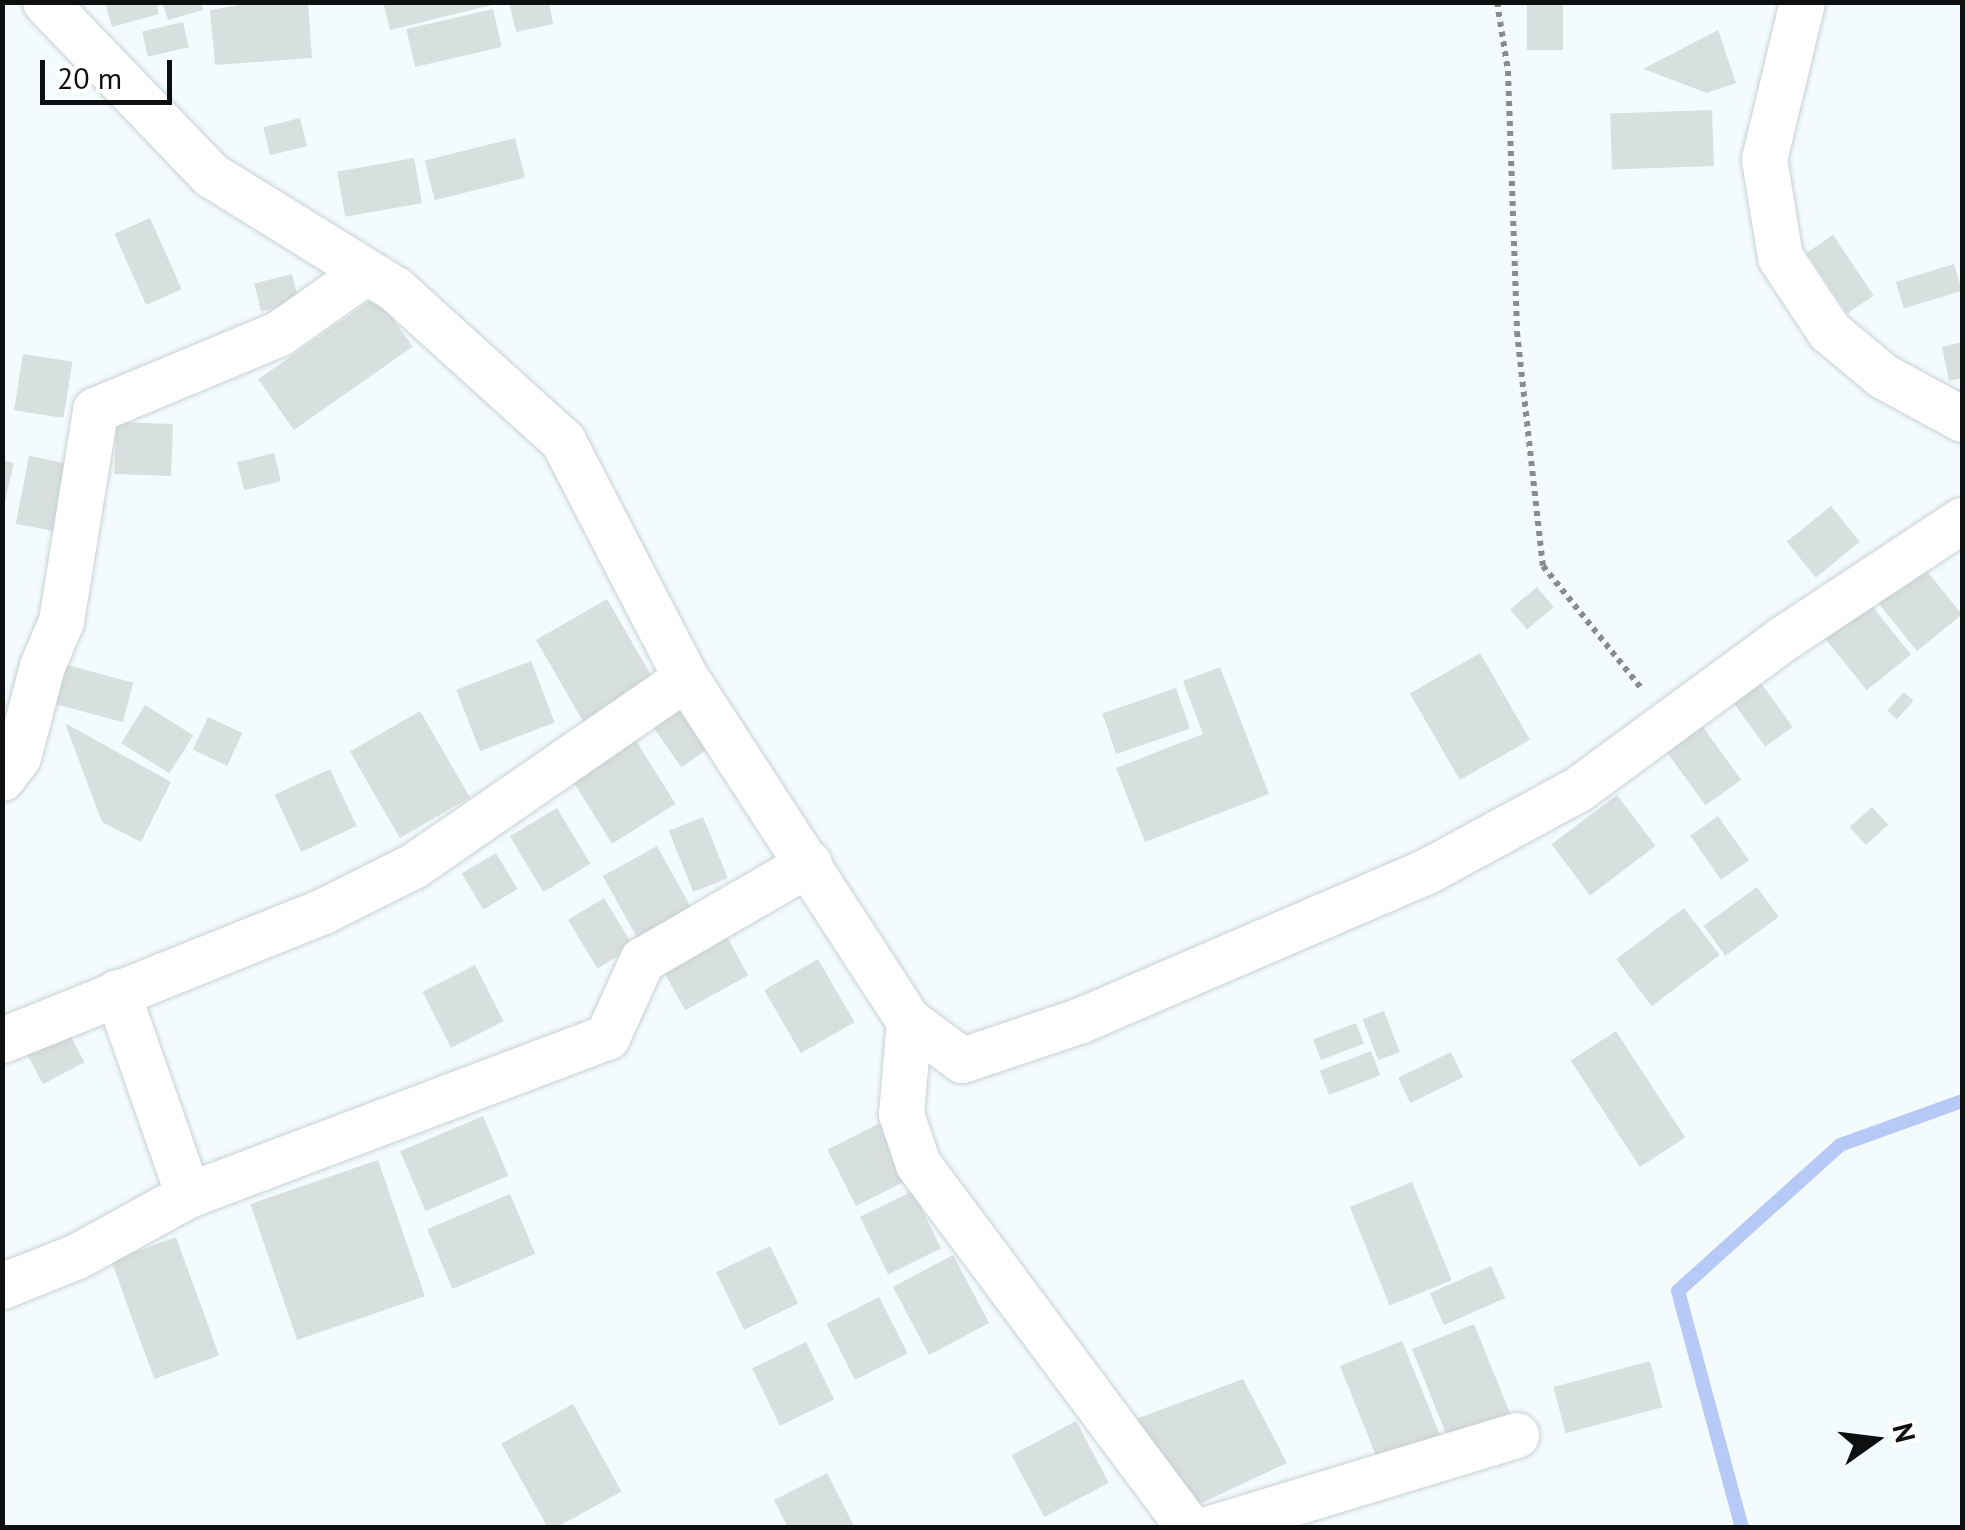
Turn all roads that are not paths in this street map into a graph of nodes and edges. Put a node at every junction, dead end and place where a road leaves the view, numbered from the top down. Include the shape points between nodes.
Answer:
1 (45, 2) edge
2 (1802, 2) edge
3 (366, 272) junction
4 (1962, 419) edge
5 (1962, 520) edge
6 (22, 660) edge
7 (686, 678) junction
8 (2, 778) edge
9 (809, 863) junction
10 (117, 992) junction
11 (908, 1021) junction
12 (2, 1040) edge
13 (188, 1196) junction
14 (2, 1286) edge
15 (1516, 1435) dead end
16 (1190, 1528) edge
17 (1210, 1528) edge

1 - 3 street via 211,175
2 - 4 street via 1764,159 1780,258 1828,331 1883,376
3 - 6 street via 278,334 95,410 62,620
3 - 7 street via 395,289 562,441
5 - 11 street via 1667,720 1578,789 1425,872 1081,1020 962,1060
6 - 8 street via 18,756
7 - 9 street
7 - 10 street via 413,866 323,911
9 - 11 street
9 - 13 street via 642,960 608,1037
10 - 12 street
10 - 13 street
11 - 16 street via 901,1114 918,1164
13 - 14 street via 78,1256
15 - 17 street

